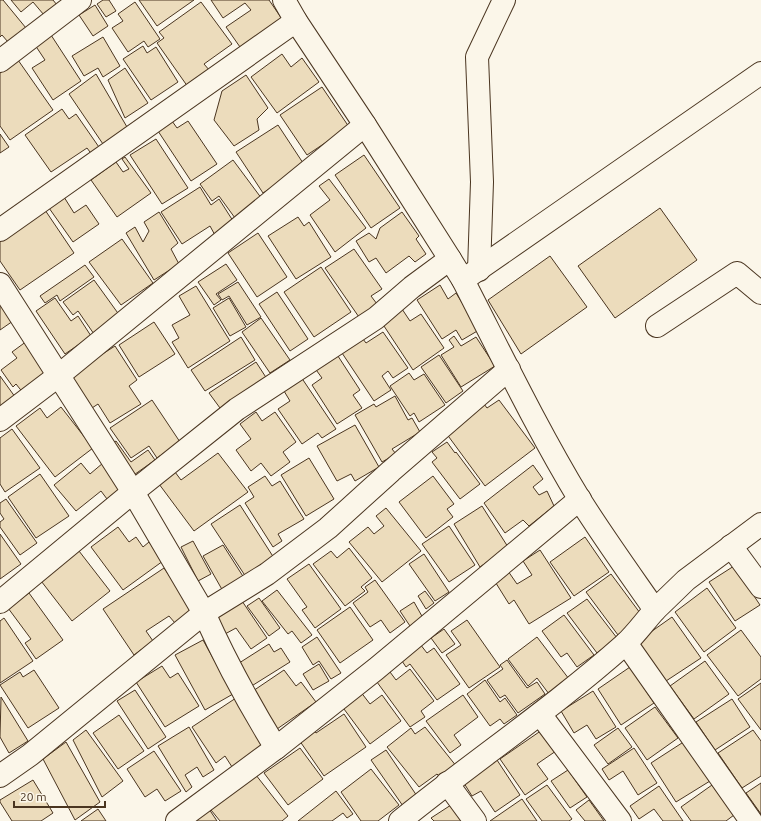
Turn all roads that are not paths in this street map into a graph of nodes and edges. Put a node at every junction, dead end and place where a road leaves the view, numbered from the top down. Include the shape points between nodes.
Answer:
1 (80, 0) edge
2 (284, 0) edge
3 (504, 0) edge
4 (296, 20) junction
5 (0, 61) edge
6 (761, 73) edge
7 (365, 125) junction
8 (0, 230) edge
9 (450, 258) junction
10 (471, 275) junction
11 (0, 284) edge
12 (761, 293) edge
13 (657, 326) dead end
14 (509, 369) junction
15 (58, 376) junction
16 (0, 420) edge
17 (133, 492) junction
18 (580, 499) junction
19 (761, 524) edge
20 (731, 546) junction
21 (761, 587) edge
22 (0, 602) edge
23 (656, 610) junction
24 (204, 613) junction
25 (626, 643) junction
26 (540, 714) junction
27 (276, 748) junction
28 (0, 776) edge
29 (447, 783) junction
30 (177, 821) edge
31 (400, 821) edge
32 (475, 821) edge
33 (620, 821) edge
34 (751, 821) edge

1 - 5 street
2 - 4 street
3 - 10 street via 477,57 482,182
4 - 7 street
4 - 8 street
6 - 10 street
7 - 9 street
7 - 15 street
9 - 10 street
9 - 17 street via 376,318 237,409
10 - 14 street
11 - 15 street
12 - 13 street via 737,272
14 - 18 street
14 - 24 street via 328,528 267,574
15 - 16 street
15 - 17 street
17 - 22 street
17 - 24 street
18 - 23 street
18 - 27 street via 376,669
19 - 20 street
20 - 21 street
20 - 23 street via 686,580
23 - 25 street
24 - 27 street via 223,656
24 - 28 street via 30,755
25 - 26 street
25 - 34 street
26 - 29 street
26 - 33 street
27 - 30 street
29 - 31 street
29 - 32 street

